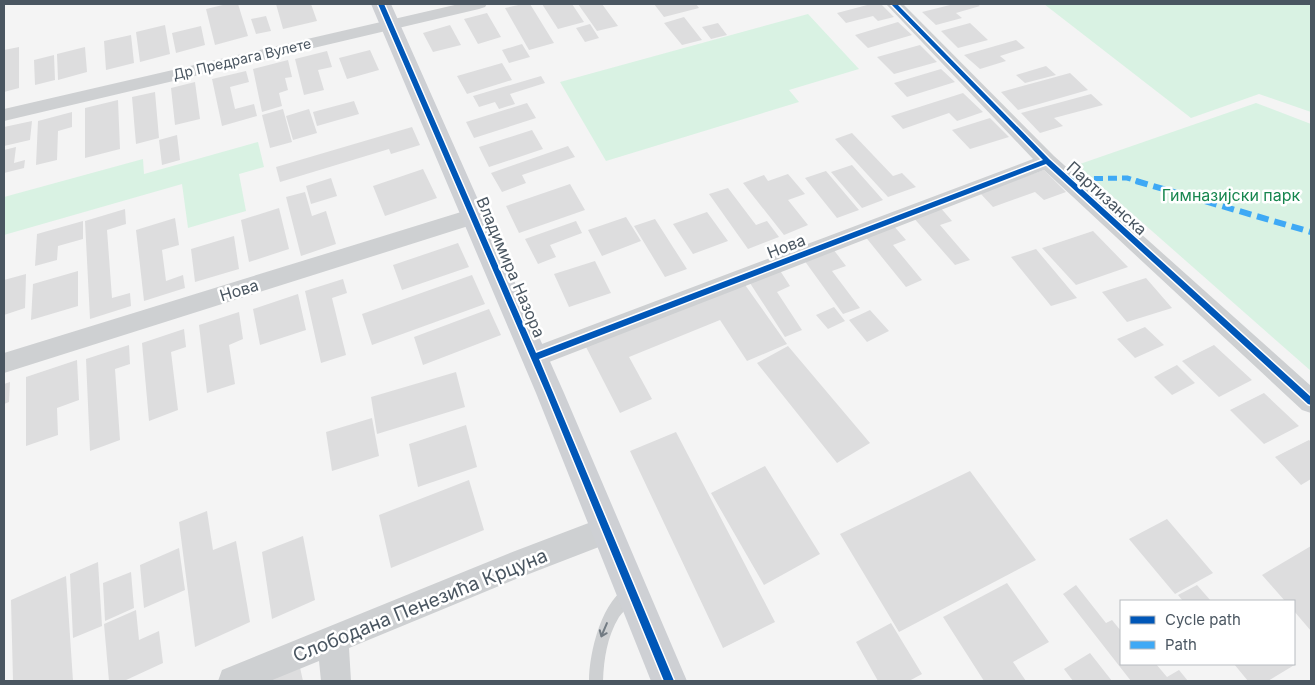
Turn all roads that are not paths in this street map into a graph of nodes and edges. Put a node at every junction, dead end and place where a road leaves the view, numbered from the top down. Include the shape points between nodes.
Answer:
1 (479, 4) edge
2 (894, 4) edge
3 (385, 14) edge
4 (4, 115) edge
5 (1046, 161) junction
6 (474, 216) junction
7 (535, 357) junction
8 (4, 363) edge
9 (1311, 402) edge
10 (607, 530) junction
11 (632, 591) junction
12 (333, 640) junction
13 (233, 681) edge
14 (336, 681) edge
15 (596, 681) edge
16 (669, 681) edge

1 - 3 street, Др Предрага Вулете
2 - 5 street, Партизанска
3 - 4 street, Др Предрага Вулете
3 - 6 street, Владимира Назора
5 - 7 street, Нова
5 - 9 street, Партизанска
6 - 7 street, Владимира Назора
6 - 8 street, Нова
7 - 10 street, Владимира Назора
10 - 11 street, Владимира Назора
10 - 12 street, Слободана Пенезића Крцуна
11 -> 15 lane via 616,608 604,630 598,648
11 - 16 street, Владимира Назора
12 - 13 street, Слободана Пенезића Крцуна
12 - 14 street

